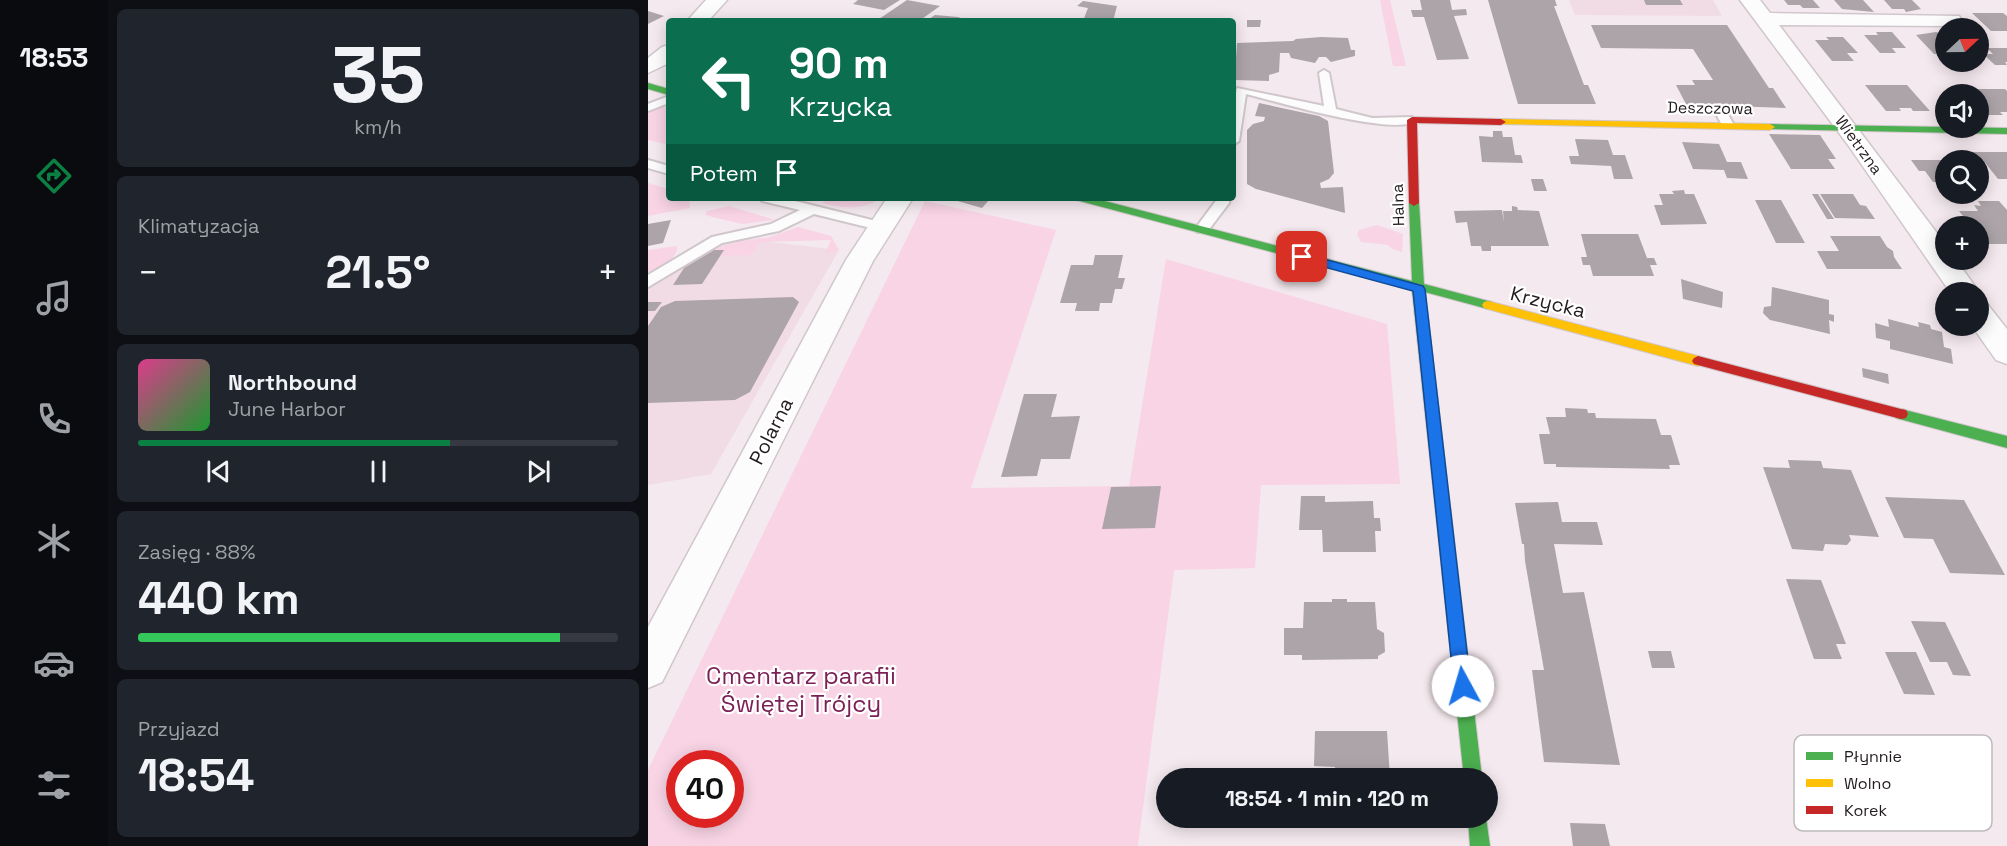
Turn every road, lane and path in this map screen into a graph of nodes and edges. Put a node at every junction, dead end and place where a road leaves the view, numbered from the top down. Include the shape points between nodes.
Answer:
1 (717, 0) edge
2 (1932, 1) edge
3 (1757, 10) edge
4 (700, 18) edge
5 (1950, 18) edge
6 (1935, 23) edge
7 (666, 54) edge
8 (648, 68) edge
9 (1324, 73) dead end
10 (648, 86) edge
11 (1237, 89) edge
12 (666, 91) edge
13 (666, 100) edge
14 (648, 108) edge
15 (1719, 108) dead end
16 (1330, 109) junction
17 (1412, 120) junction
18 (1728, 125) junction
19 (1846, 127) junction
20 (2007, 131) edge
21 (648, 164) edge
22 (666, 169) edge
23 (778, 201) edge
24 (898, 201) edge
25 (1092, 201) edge
26 (1223, 201) edge
27 (811, 210) junction
28 (879, 226) junction
29 (1202, 229) junction
30 (648, 282) edge
31 (1958, 282) edge
32 (1419, 289) junction
33 (1989, 327) edge
34 (2007, 352) edge
35 (2007, 442) edge
36 (648, 668) edge
37 (1472, 768) edge
38 (1478, 828) edge
39 (1480, 846) edge

1 - 4 street
2 - 5 street
3 - 6 street
3 - 19 street, Wietrzna
7 - 8 street
9 - 16 lane
10 - 12 street
11 - 16 lane
13 - 14 lane
15 - 18 lane
16 - 17 lane via 1372,121
17 - 18 street, Deszczowa
17 - 32 street, Halna
18 - 19 street, Deszczowa
19 - 20 street, Deszczowa
19 - 31 street, Wietrzna
21 - 22 lane
23 - 27 lane
24 - 28 street, Polarna
25 - 29 street, Krzycka
26 - 29 lane
27 - 28 lane
27 - 30 lane via 774,228 717,240
28 - 36 street, Polarna
29 - 32 street, Krzycka
32 - 35 street, Krzycka
32 - 37 street, Halna
33 - 34 street
38 - 39 street

